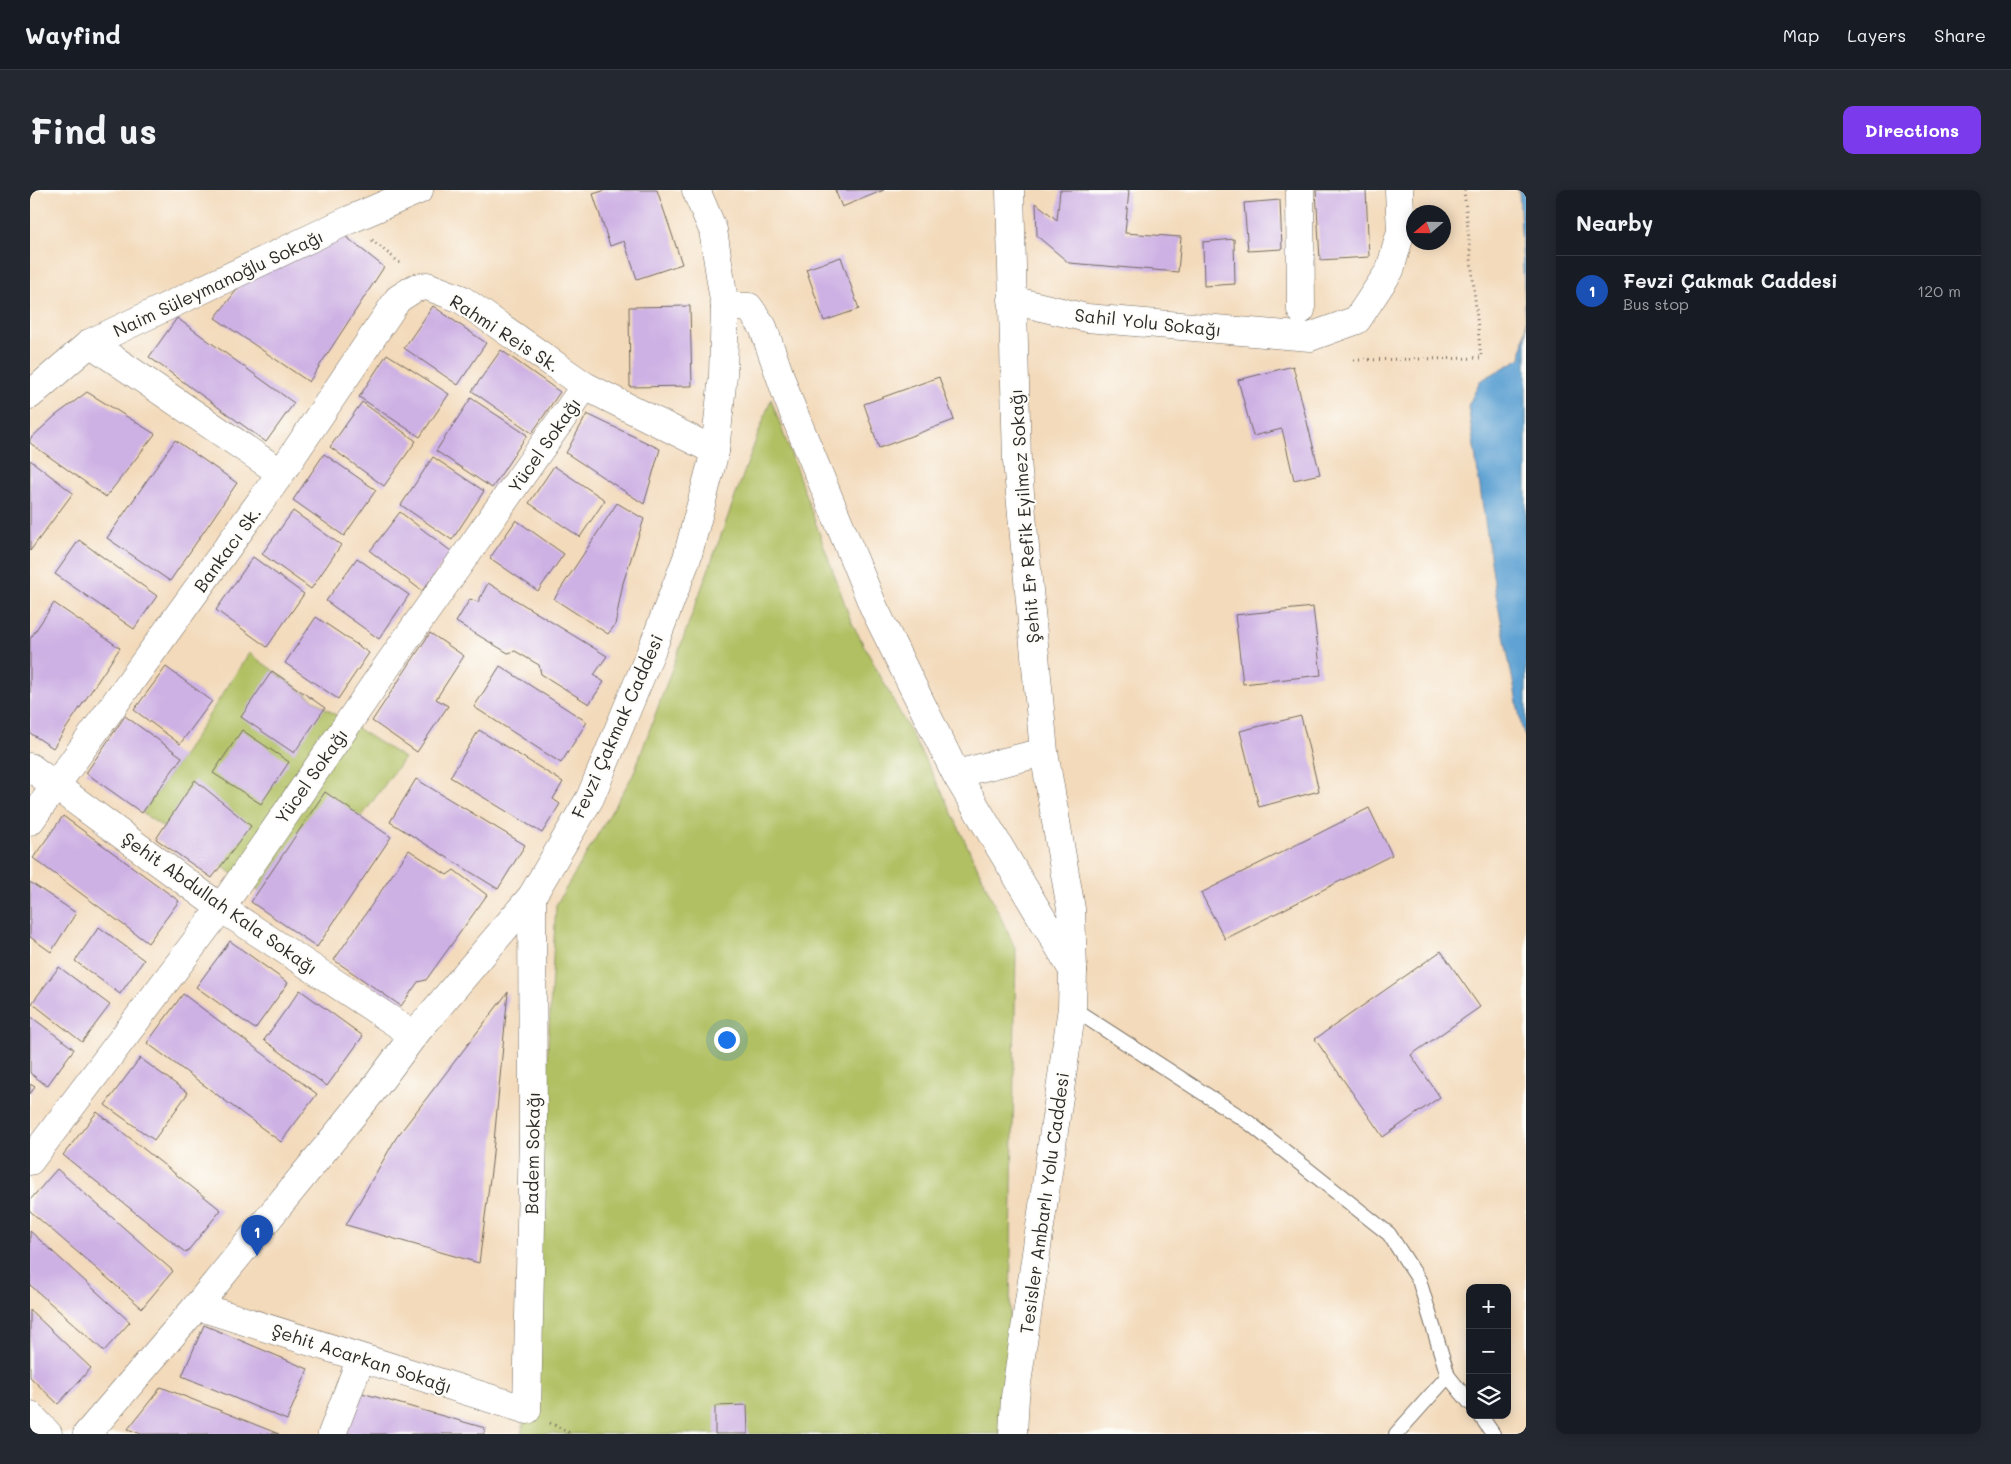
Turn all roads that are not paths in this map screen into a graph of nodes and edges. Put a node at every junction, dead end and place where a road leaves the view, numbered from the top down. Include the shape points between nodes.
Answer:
1 (419, 190) edge
2 (696, 190) edge
3 (1010, 190) edge
4 (1300, 190) edge
5 (1399, 190) edge
6 (427, 286) joint
7 (1012, 300) junction
8 (725, 307) junction
9 (1300, 310) dead end
10 (90, 343) junction
11 (585, 386) junction
12 (30, 394) edge
13 (716, 451) junction
14 (281, 473) junction
15 (1044, 752) junction
16 (30, 767) edge
17 (956, 774) junction
18 (56, 785) junction
19 (30, 821) edge
20 (532, 896) junction
21 (221, 908) junction
22 (1074, 971) junction
23 (1072, 1008) junction
24 (414, 1035) junction
25 (30, 1161) edge
26 (197, 1306) junction
27 (361, 1358) junction
28 (1448, 1376) junction
29 (1466, 1398) edge
30 (527, 1410) joint
31 (30, 1415) edge
32 (1483, 1419) edge
33 (48, 1434) edge
34 (87, 1434) edge
35 (332, 1434) edge
36 (1013, 1434) edge
37 (1396, 1434) edge
38 (1493, 1434) edge

1 - 10 street, Naim Süleymanoğlu Sokağı
2 - 8 street, Fevzi Çakmak Caddesi via 713,230
3 - 7 street, Şehit Er Refik Eyilmez Sokağı
4 - 9 street
5 - 7 street, Sahil Yolu Sokağı via 1401,231 1390,270 1357,320 1310,337 1087,318
6 - 11 street, Rahmi Reis Sk. via 461,299
6 - 14 street, Bankacı Sk. via 415,288 398,299
7 - 15 street, Şehit Er Refik Eyilmez Sokağı via 1017,460
8 - 13 street, Fevzi Çakmak Caddesi
8 - 17 street via 749,307 763,327 788,399 874,608
10 - 12 street, Naim Süleymanoğlu Sokağı
10 - 14 street
11 - 13 street, Rahmi Reis Sk.
11 - 21 street, Yücel Sokağı
13 - 20 street, Fevzi Çakmak Caddesi via 687,558 590,798
14 - 18 street, Bankacı Sk.
15 - 17 street
15 - 22 street, Şehit Er Refik Eyilmez Sokağı via 1071,909
16 - 18 street, Şehit Abdullah Kala Sokağı
17 - 22 street
18 - 19 street, Bankacı Sk.
18 - 21 street, Şehit Abdullah Kala Sokağı
20 - 24 street, Fevzi Çakmak Caddesi
20 - 30 street, Badem Sokağı via 533,1132
21 - 24 street, Şehit Abdullah Kala Sokağı
21 - 25 street, Yücel Sokağı
22 - 23 street, Tesisler Ambarlı Yolu Caddesi
23 - 28 lane via 1248,1122 1388,1234 1419,1280
23 - 36 street, Tesisler Ambarlı Yolu Caddesi via 1015,1397
24 - 26 street, Fevzi Çakmak Caddesi
26 - 27 street, Şehit Acarkan Sokağı
26 - 34 street, Fevzi Çakmak Caddesi
27 - 30 street, Şehit Acarkan Sokağı
27 - 35 street
28 - 29 lane
28 - 37 lane
31 - 33 street
32 - 38 lane

